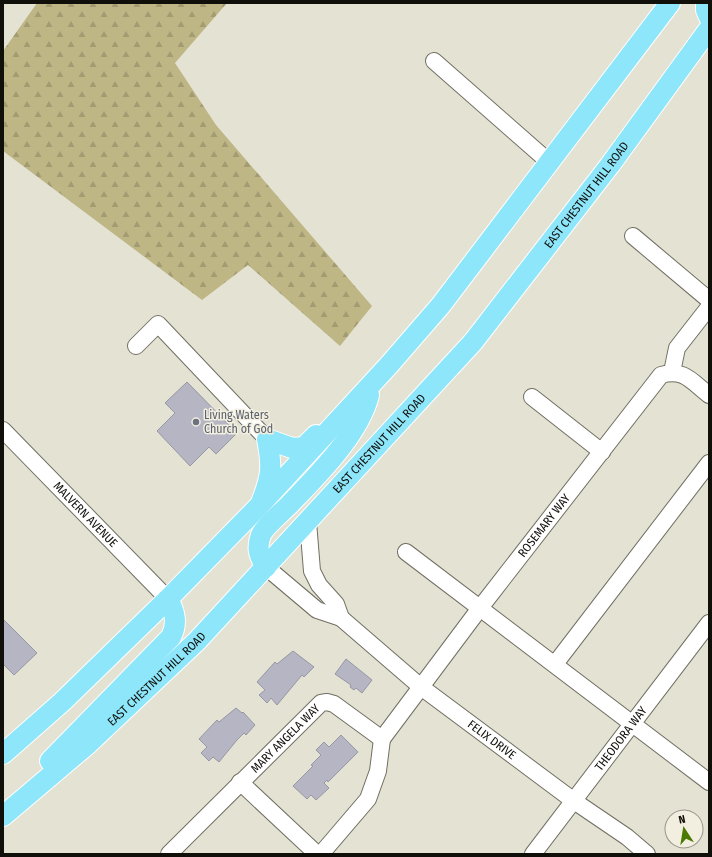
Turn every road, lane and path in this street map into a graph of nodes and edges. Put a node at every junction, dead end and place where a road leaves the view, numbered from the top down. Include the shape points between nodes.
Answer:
1 (670, 3) edge
2 (706, 3) edge
3 (709, 16) edge
4 (709, 29) edge
5 (434, 61) dead end
6 (549, 162) junction
7 (633, 236) dead end
8 (709, 300) edge
9 (709, 307) edge
10 (136, 346) dead end
11 (672, 372) junction
12 (372, 384) junction
13 (709, 396) edge
14 (532, 397) dead end
15 (3, 430) edge
16 (267, 439) junction
17 (602, 452) junction
18 (709, 463) edge
19 (260, 505) junction
20 (308, 522) junction
21 (406, 552) dead end
22 (266, 567) junction
23 (168, 600) junction
24 (480, 608) junction
25 (341, 618) junction
26 (709, 623) edge
27 (555, 664) junction
28 (421, 687) junction
29 (633, 722) junction
30 (382, 739) junction
31 (3, 754) edge
32 (240, 782) junction
33 (709, 782) edge
34 (574, 801) junction
35 (10, 810) edge
36 (169, 854) edge
37 (317, 854) edge
38 (321, 854) edge
39 (533, 854) edge
40 (647, 854) edge

1 - 6 main road
2 - 3 main road
4 - 20 main road, EAST CHESTNUT HILL ROAD via 610,165 473,342
5 - 6 street
6 - 12 main road via 441,305
7 - 8 street
9 - 11 street via 677,348
10 - 16 street via 158,324
11 - 13 street via 681,373
11 - 17 street, ROSEMARY WAY via 661,375
12 - 16 main road via 348,402 304,447 292,448
12 - 19 main road
12 - 22 main road via 366,407 318,476 261,534 259,557
14 - 17 street
15 - 23 street, MALVERN AVENUE
16 - 19 main road via 271,459 270,481
17 - 24 street, ROSEMARY WAY
18 - 27 street
19 - 23 main road
20 - 22 main road, EAST CHESTNUT HILL ROAD
20 - 25 street, FELIX DRIVE via 312,571 336,604
21 - 24 street
22 - 25 street, FELIX DRIVE via 317,610
22 - 35 main road, EAST CHESTNUT HILL ROAD via 191,646 88,744
23 - 31 main road via 62,702
23 - 35 main road via 174,610 176,628 171,636 40,771
24 - 27 street
24 - 28 street, ROSEMARY WAY
25 - 28 street, FELIX DRIVE
26 - 29 street, THEODORA WAY
27 - 29 street
28 - 30 street
28 - 34 street, FELIX DRIVE
29 - 33 street
29 - 34 street, THEODORA WAY
30 - 32 street, MARY ANGELA WAY via 334,704 321,703
30 - 38 street via 378,771 368,799
32 - 36 street, MARY ANGELA WAY
32 - 37 street
34 - 39 street, THEODORA WAY
34 - 40 street, FELIX DRIVE via 627,837

